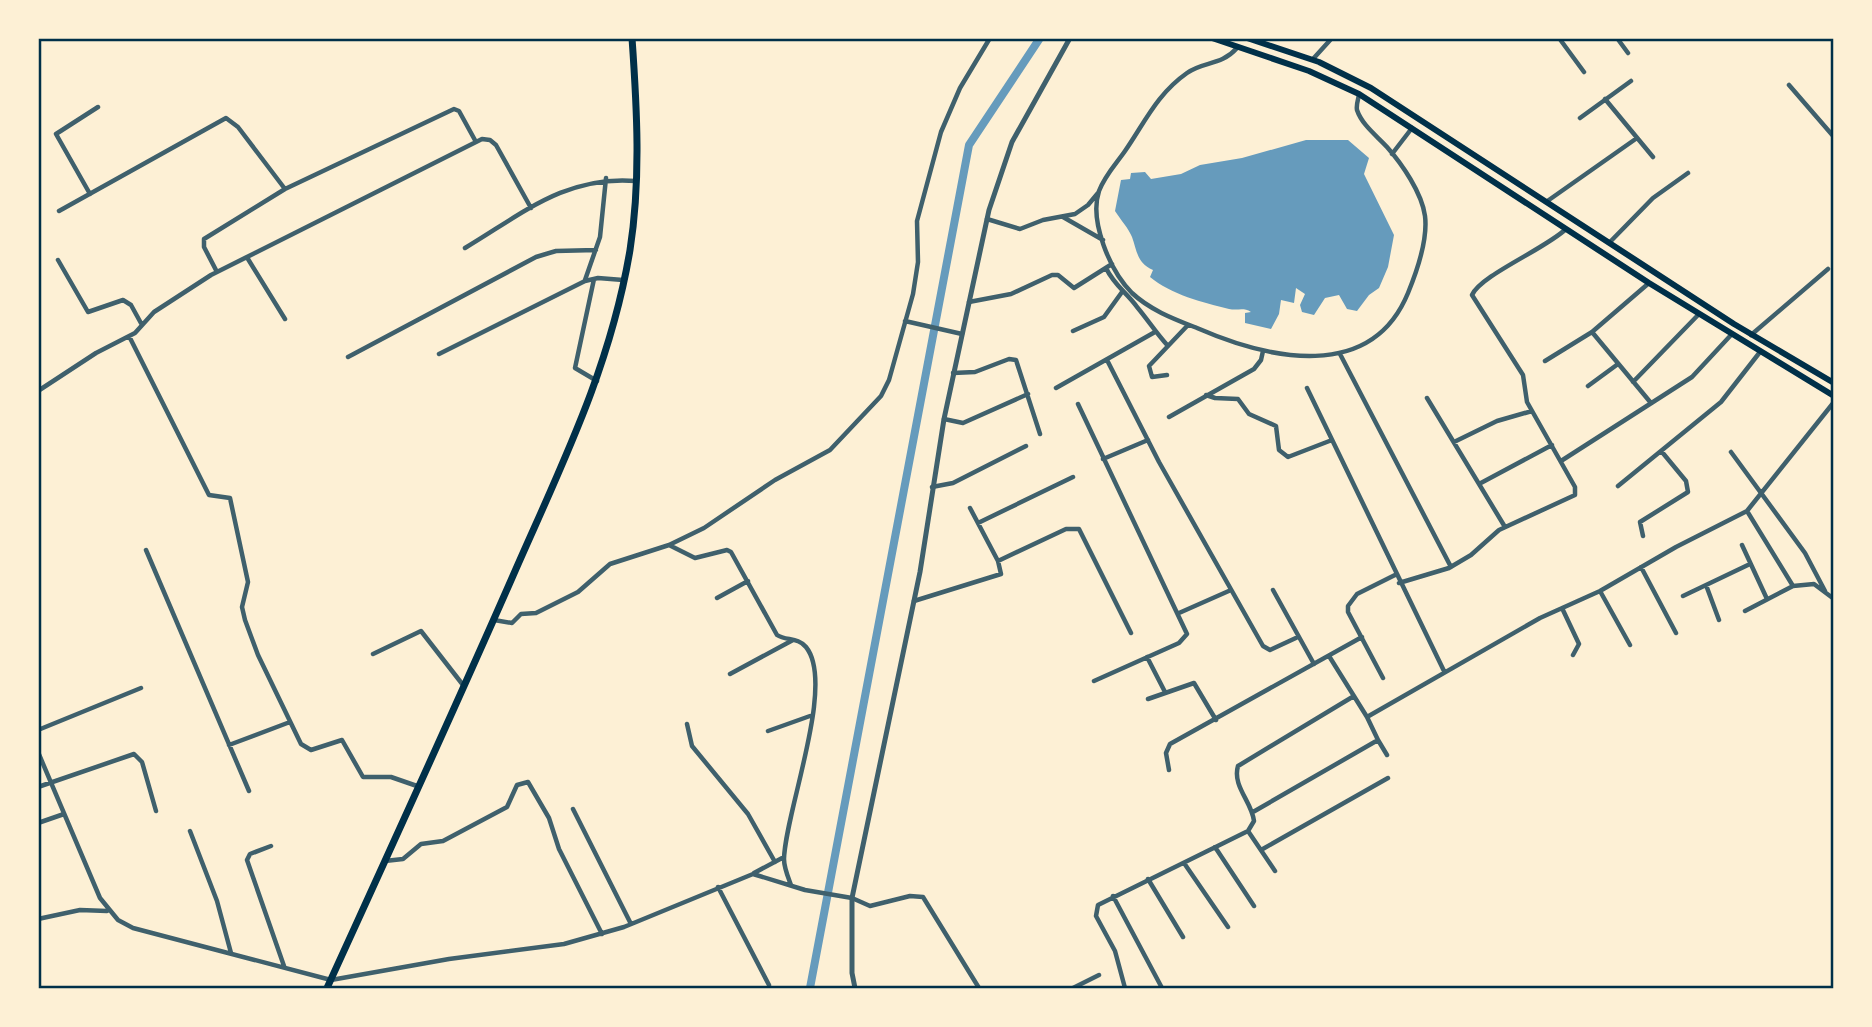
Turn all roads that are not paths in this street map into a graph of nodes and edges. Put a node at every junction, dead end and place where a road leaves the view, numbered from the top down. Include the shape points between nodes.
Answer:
1 (632, 38) edge
2 (990, 38) edge
3 (1070, 38) edge
4 (1212, 38) edge
5 (1247, 38) edge
6 (1332, 38) edge
7 (1559, 38) edge
8 (1617, 38) edge
9 (1269, 42) edge
10 (1237, 48) junction
11 (1628, 53) dead end
12 (1312, 60) junction
13 (1584, 72) dead end
14 (1631, 81) dead end
15 (1789, 85) dead end
16 (1359, 94) junction
17 (1605, 99) junction
18 (98, 107) dead end
19 (1580, 118) dead end
20 (1423, 122) junction
21 (1414, 130) junction
22 (1833, 137) edge
23 (1637, 138) junction
24 (477, 142) junction
25 (1392, 153) junction
26 (1653, 156) dead end
27 (1688, 173) dead end
28 (606, 178) junction
29 (637, 181) junction
30 (285, 189) junction
31 (1098, 193) junction
32 (90, 194) junction
33 (1544, 201) junction
34 (531, 208) junction
35 (1536, 209) junction
36 (59, 211) dead end
37 (1063, 217) junction
38 (987, 219) junction
39 (1566, 229) junction
40 (1104, 240) junction
41 (1609, 243) junction
42 (465, 248) dead end
43 (596, 250) junction
44 (248, 259) junction
45 (58, 260) dead end
46 (1112, 264) junction
47 (1106, 268) junction
48 (1828, 269) dead end
49 (216, 272) junction
50 (594, 278) junction
51 (585, 281) junction
52 (623, 281) junction
53 (1648, 283) junction
54 (1122, 292) junction
55 (969, 302) junction
56 (1699, 314) junction
57 (285, 319) dead end
58 (905, 321) junction
59 (1734, 324) junction
60 (142, 325) junction
61 (1188, 325) junction
62 (1073, 331) dead end
63 (1155, 332) junction
64 (1592, 332) junction
65 (959, 333) junction
66 (1730, 334) junction
67 (1751, 335) junction
68 (129, 336) junction
69 (1168, 346) junction
70 (1263, 351) junction
71 (1760, 352) junction
72 (439, 354) dead end
73 (1340, 354) junction
74 (348, 357) dead end
75 (1107, 360) junction
76 (1545, 361) dead end
77 (1618, 364) junction
78 (953, 373) junction
79 (1167, 375) dead end
80 (598, 381) junction
81 (1633, 382) junction
82 (1833, 383) edge
83 (1588, 386) dead end
84 (1056, 388) dead end
85 (1307, 388) dead end
86 (38, 391) edge
87 (1028, 394) junction
88 (1206, 395) junction
89 (1833, 396) edge
90 (1427, 398) dead end
91 (1833, 402) edge
92 (1651, 403) junction
93 (1078, 404) dead end
94 (1532, 411) junction
95 (1170, 417) dead end
96 (943, 419) junction
97 (1040, 434) dead end
98 (1148, 440) junction
99 (1332, 440) junction
100 (1454, 442) junction
101 (1026, 446) dead end
102 (1552, 446) junction
103 (1662, 452) junction
104 (1731, 452) dead end
105 (1104, 459) junction
106 (1560, 461) junction
107 (1073, 477) dead end
108 (1479, 484) junction
109 (1618, 486) dead end
110 (931, 487) junction
111 (1761, 491) junction
112 (970, 508) dead end
113 (1747, 511) junction
114 (978, 523) junction
115 (1505, 527) junction
116 (1643, 536) dead end
117 (669, 545) junction
118 (1742, 545) dead end
119 (146, 551) dead end
120 (998, 561) junction
121 (1749, 564) junction
122 (1641, 566) junction
123 (1451, 567) junction
124 (1395, 575) junction
125 (748, 581) junction
126 (1399, 583) junction
127 (1706, 585) junction
128 (1793, 586) junction
129 (1231, 590) junction
130 (1273, 590) dead end
131 (1600, 591) junction
132 (1825, 591) junction
133 (1684, 596) dead end
134 (716, 598) dead end
135 (1767, 599) junction
136 (1833, 599) edge
137 (914, 601) junction
138 (1562, 608) junction
139 (1745, 611) dead end
140 (1179, 613) junction
141 (494, 620) junction
142 (1719, 620) dead end
143 (1131, 633) dead end
144 (1676, 633) dead end
145 (1298, 637) junction
146 (1362, 637) junction
147 (794, 639) junction
148 (1630, 645) dead end
149 (373, 654) dead end
150 (1573, 654) dead end
151 (1329, 656) junction
152 (1147, 657) junction
153 (1314, 664) junction
154 (1444, 671) junction
155 (730, 674) dead end
156 (1383, 678) dead end
157 (1094, 681) dead end
158 (463, 685) junction
159 (141, 688) dead end
160 (1165, 692) junction
161 (1354, 696) junction
162 (1148, 699) dead end
163 (811, 715) junction
164 (1367, 717) junction
165 (1216, 720) junction
166 (290, 722) junction
167 (687, 724) dead end
168 (38, 730) edge
169 (768, 731) dead end
170 (1378, 740) junction
171 (229, 745) junction
172 (38, 752) edge
173 (1387, 755) dead end
174 (1169, 770) dead end
175 (1388, 778) dead end
176 (51, 782) junction
177 (417, 786) junction
178 (38, 787) edge
179 (249, 791) dead end
180 (573, 809) dead end
181 (156, 811) dead end
182 (1253, 812) junction
183 (64, 814) junction
184 (38, 823) edge
185 (190, 831) dead end
186 (1248, 831) junction
187 (271, 846) dead end
188 (1216, 847) junction
189 (1261, 850) junction
190 (784, 857) junction
191 (384, 861) junction
192 (775, 862) junction
193 (1184, 863) junction
194 (1275, 871) dead end
195 (753, 874) junction
196 (1148, 880) junction
197 (792, 886) junction
198 (718, 887) junction
199 (1113, 896) junction
200 (849, 898) junction
201 (1254, 906) dead end
202 (108, 911) junction
203 (38, 919) edge
204 (631, 924) junction
205 (1228, 927) dead end
206 (602, 934) junction
207 (1183, 937) dead end
208 (232, 953) junction
209 (284, 967) junction
210 (1099, 975) dead end
211 (331, 980) junction
212 (769, 985) dead end
213 (1075, 988) edge
214 (327, 989) edge
215 (855, 989) edge
216 (979, 989) edge
217 (1125, 989) edge
218 (1161, 989) edge

1 - 29 highway
2 - 58 street via 941,132 919,209 917,272
3 - 38 street via 1012,142
4 - 10 main road
5 - 9 main road
6 - 12 street
7 - 13 street
8 - 11 street
9 - 12 main road
10 - 16 main road via 1309,71
10 - 31 street via 1227,59 1189,71 1157,97
12 - 20 main road via 1371,88
14 - 17 street
15 - 22 street
16 - 21 main road
16 - 25 street via 1356,104 1363,121
17 - 19 street
17 - 23 street
18 - 32 street via 56,134
20 - 21 street
20 - 33 main road
21 - 25 street
21 - 35 main road
23 - 26 street
23 - 33 street
24 - 30 street via 454,109
24 - 34 street via 486,138 496,145
24 - 44 street
25 - 73 street via 1425,213 1421,251 1400,311 1387,329
27 - 41 street via 1653,198
28 - 29 street
28 - 34 street via 563,190
28 - 43 street
29 - 52 highway
30 - 32 street via 226,118
30 - 49 street via 204,239
31 - 37 street via 1083,210
31 - 40 street
32 - 36 street
33 - 35 street
33 - 41 main road
34 - 42 street
35 - 39 main road
37 - 38 street via 1014,229
37 - 40 street
38 - 55 street
39 - 53 main road
39 - 94 street via 1482,283 1472,295 1523,375
40 - 46 street
41 - 59 main road
43 - 51 street
43 - 74 street via 556,251 536,257
44 - 49 street
44 - 57 street
45 - 60 street via 88,312 123,300
46 - 47 street
46 - 61 street via 1145,303
47 - 54 street
47 - 55 street via 1074,288 1052,275 1011,294
48 - 67 street
49 - 60 street via 159,308
50 - 51 street
50 - 52 street
50 - 80 street via 575,368
51 - 72 street
52 - 80 highway
53 - 56 main road
53 - 64 street
54 - 62 street via 1104,317
54 - 63 street
55 - 65 street
56 - 66 main road
56 - 81 street
58 - 65 street
58 - 117 street via 884,392 836,445
59 - 66 street
59 - 67 main road
60 - 68 street
61 - 69 street
61 - 70 street
63 - 69 street
63 - 75 street
64 - 76 street
64 - 77 street
65 - 78 street
66 - 71 main road
66 - 92 street via 1692,377
67 - 82 main road
68 - 86 street
68 - 166 street via 209,495 230,498 248,582 244,620
69 - 79 street via 1148,370 1152,377
70 - 73 street
70 - 88 street via 1254,369
71 - 89 main road
71 - 103 street via 1721,402
73 - 123 street
75 - 84 street
75 - 98 street
77 - 81 street
77 - 83 street
78 - 87 street via 970,373 1014,359
78 - 96 street
80 - 141 highway
81 - 92 street
85 - 99 street
87 - 96 street via 963,423
87 - 97 street
88 - 95 street
88 - 99 street via 1238,399 1250,414 1271,421 1279,431 1279,450 1288,457
90 - 100 street
91 - 111 street via 1785,467
92 - 106 street
93 - 105 street
94 - 100 street via 1497,421
94 - 102 street
96 - 110 street
98 - 105 street
98 - 129 street
99 - 124 street
100 - 108 street
101 - 110 street via 953,483
102 - 106 street
102 - 108 street
103 - 109 street
103 - 116 street via 1686,481 1688,492 1640,522
104 - 111 street
105 - 140 street
106 - 115 street via 1575,495
107 - 114 street
108 - 115 street
110 - 137 street
111 - 113 street
111 - 132 street via 1805,553
112 - 114 street
113 - 122 street
113 - 128 street
114 - 120 street
115 - 123 street
117 - 125 street via 695,558 729,550
117 - 141 street via 610,564 578,592 536,613 521,614 512,623
118 - 121 street
119 - 171 street
120 - 137 street via 1002,571 998,577
120 - 143 street via 1066,529 1079,529
121 - 127 street
121 - 135 street
122 - 131 street
122 - 144 street
123 - 126 street
124 - 126 street
124 - 146 street via 1357,594 1348,606
125 - 134 street
125 - 147 street via 777,635
126 - 154 street
127 - 133 street
127 - 142 street
128 - 132 street via 1814,584
128 - 135 street
129 - 140 street
129 - 145 street via 1267,649
130 - 145 street
131 - 138 street
131 - 148 street
132 - 136 street
135 - 139 street
137 - 200 street
138 - 150 street via 1579,644
138 - 154 street
140 - 152 street via 1186,629 1184,639
141 - 158 highway
145 - 153 street
146 - 151 street
146 - 156 street
147 - 155 street
147 - 163 street via 806,647 813,668
149 - 158 street via 421,631
151 - 153 street
151 - 161 street
152 - 157 street
152 - 160 street
153 - 165 street
154 - 164 street
158 - 177 highway
159 - 168 street
160 - 162 street
160 - 165 street via 1194,683
161 - 164 street
161 - 182 street via 1237,766 1237,780
163 - 169 street
163 - 190 street
164 - 170 street
165 - 174 street via 1170,744 1166,753
166 - 171 street
166 - 177 street via 307,750 342,740 363,777 391,777
167 - 192 street via 692,746 748,814
170 - 173 street
170 - 182 street
171 - 179 street
172 - 176 street
175 - 189 street
176 - 178 street
176 - 181 street via 134,754 142,762
176 - 183 street
177 - 191 highway
180 - 204 street
182 - 186 street
183 - 184 street
183 - 202 street
185 - 208 street
186 - 188 street
186 - 189 street
187 - 209 street via 250,854 247,860
188 - 193 street
188 - 201 street
189 - 194 street
190 - 192 street
190 - 197 street
191 - 206 street via 403,859 421,844 443,841 508,807 517,785 528,782
191 - 211 highway
192 - 195 street
193 - 196 street
193 - 205 street
195 - 197 street
195 - 198 street
196 - 199 street
196 - 207 street
197 - 200 street
198 - 204 street
198 - 212 street
199 - 217 street via 1098,905 1096,916 1115,951
199 - 218 street
200 - 215 street
200 - 216 street via 870,906 910,895 923,897
202 - 203 street via 80,910
202 - 208 street via 134,928
204 - 206 street
206 - 211 street via 522,952 449,958
208 - 209 street
209 - 211 street
210 - 213 street
211 - 214 highway

